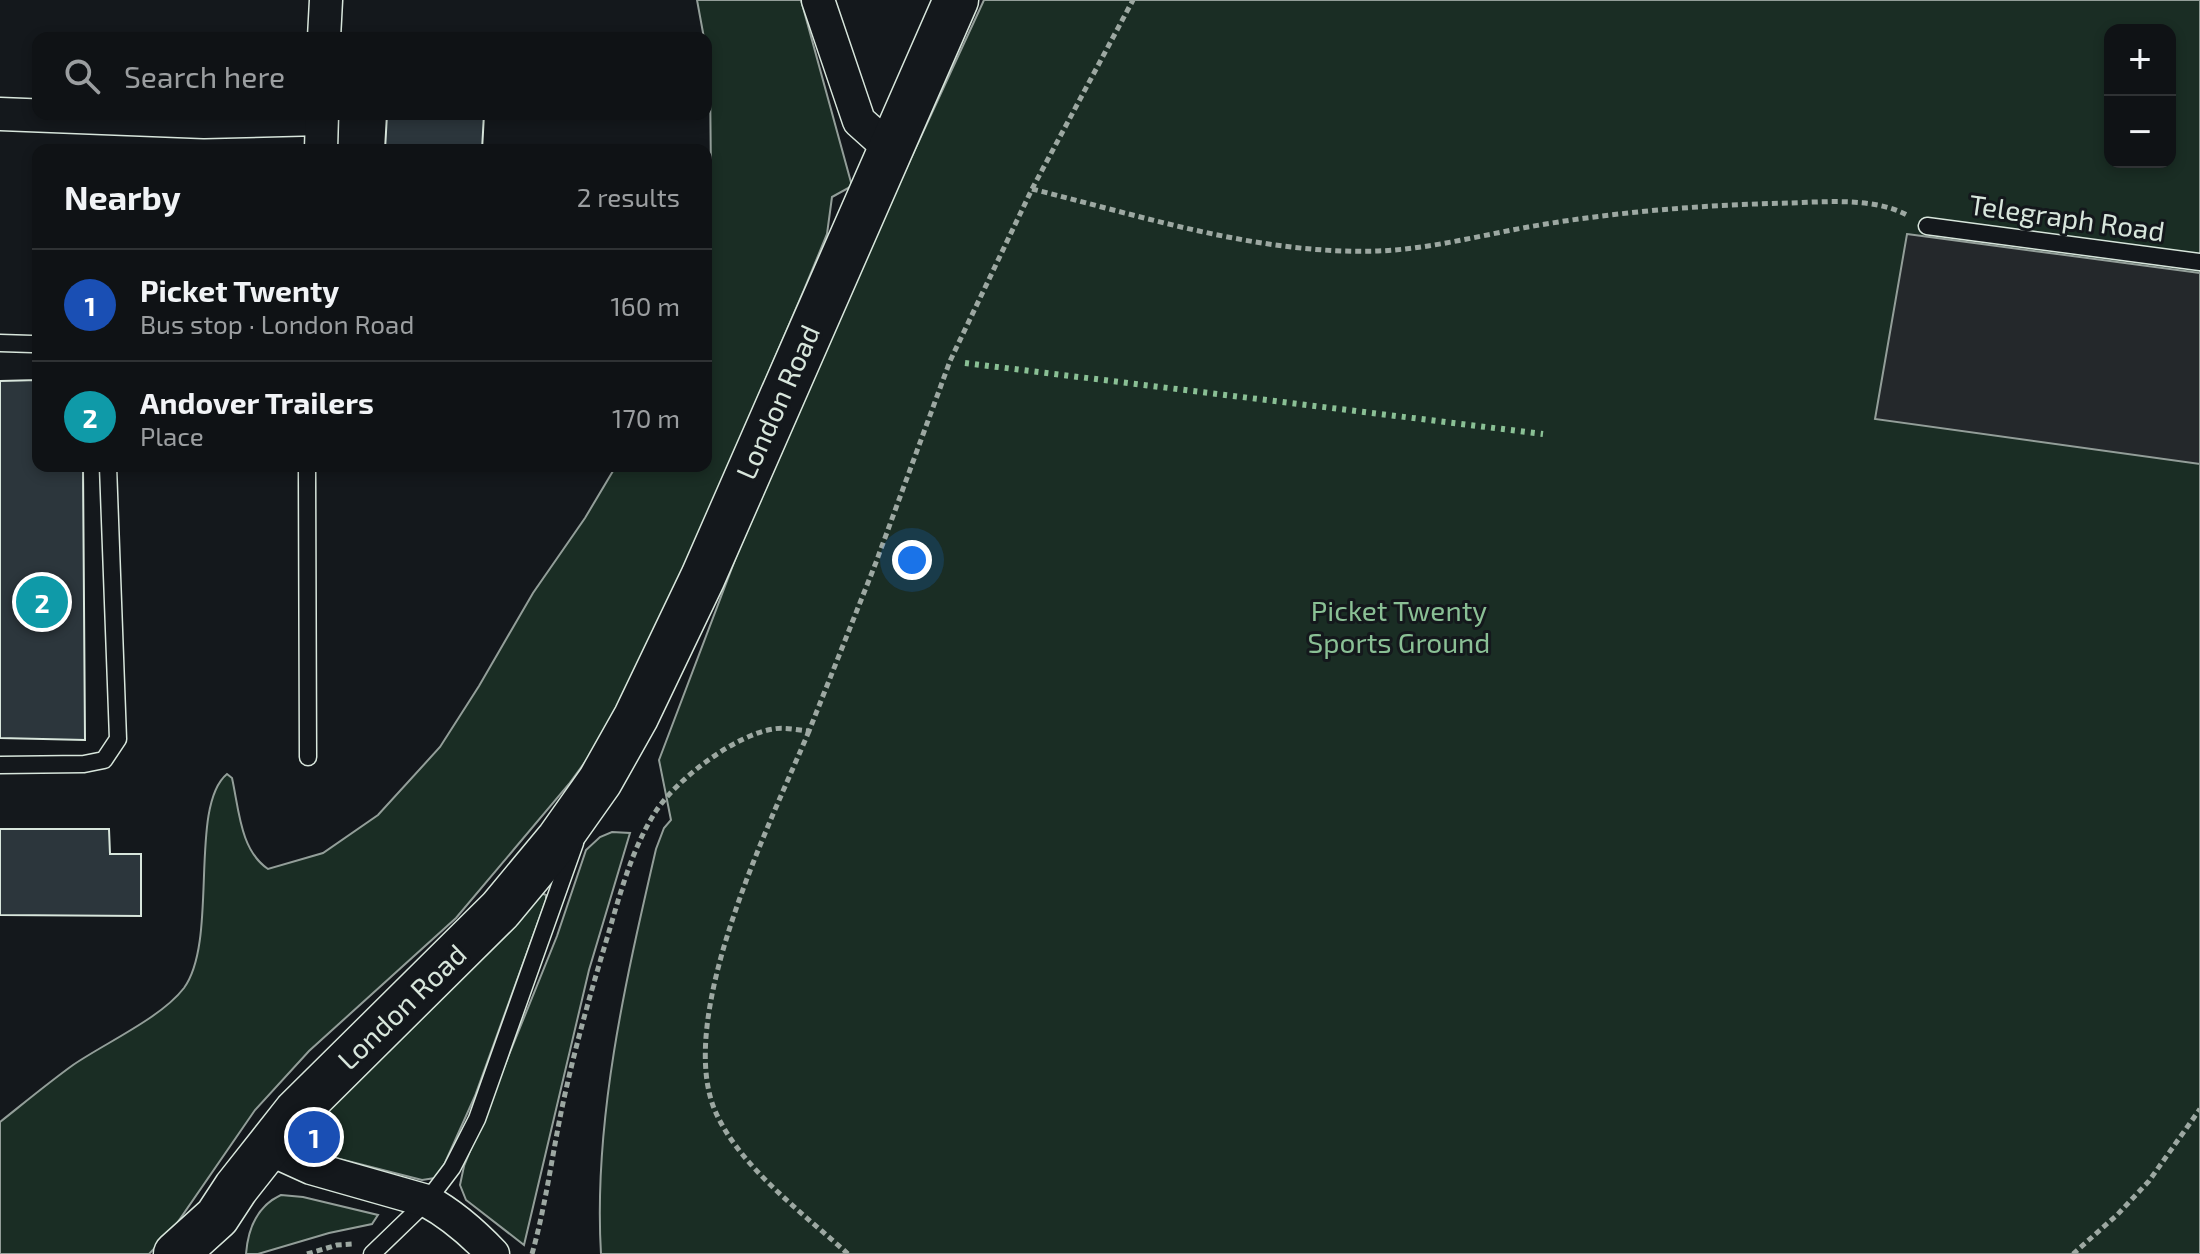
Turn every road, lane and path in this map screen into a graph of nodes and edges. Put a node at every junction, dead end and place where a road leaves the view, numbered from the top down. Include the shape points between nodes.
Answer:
1 (326, 0) edge
2 (818, 0) edge
3 (956, 0) edge
4 (1133, 0) edge
5 (324, 32) edge
6 (0, 114) edge
7 (32, 115) edge
8 (153, 120) edge
9 (321, 128) edge
10 (891, 143) junction
11 (1032, 189) junction
12 (1927, 226) joint
13 (2200, 262) edge
14 (0, 343) edge
15 (32, 344) dead end
16 (108, 472) edge
17 (307, 472) edge
18 (809, 731) junction
19 (308, 757) dead end
20 (0, 765) edge
21 (589, 800) junction
22 (2200, 1109) edge
23 (267, 1148) junction
24 (427, 1201) junction
25 (214, 1236) edge
26 (350, 1242) dead end
27 (176, 1254) edge
28 (307, 1254) edge
29 (372, 1254) edge
30 (493, 1254) edge
31 (532, 1254) edge
32 (848, 1254) edge
33 (2073, 1254) edge

1 - 5 street
2 - 10 street via 859,121
3 - 10 main road, London Road
4 - 11 path
6 - 7 street
8 - 9 street
10 - 21 main road, London Road via 703,577 636,717
11 - 12 path via 1229,237 1319,250 1396,249 1596,217 1773,203 1890,206
11 - 18 path via 950,361
12 - 13 lane, Telegraph Road
14 - 15 lane
16 - 20 lane via 118,739 104,760
17 - 19 lane
18 - 31 path via 775,728 753,735 688,776 654,814 620,895 585,1011
18 - 32 path via 722,950 706,1034 706,1066 716,1113 743,1154
21 - 23 main road, London Road via 500,910 361,1045
21 - 24 lane, London Road via 477,1119 452,1168
22 - 33 path via 2149,1181
23 - 24 street via 311,1168
23 - 25 main road, London Road
24 - 29 lane, London Road
24 - 30 street
25 - 27 main road, London Road
26 - 28 path

